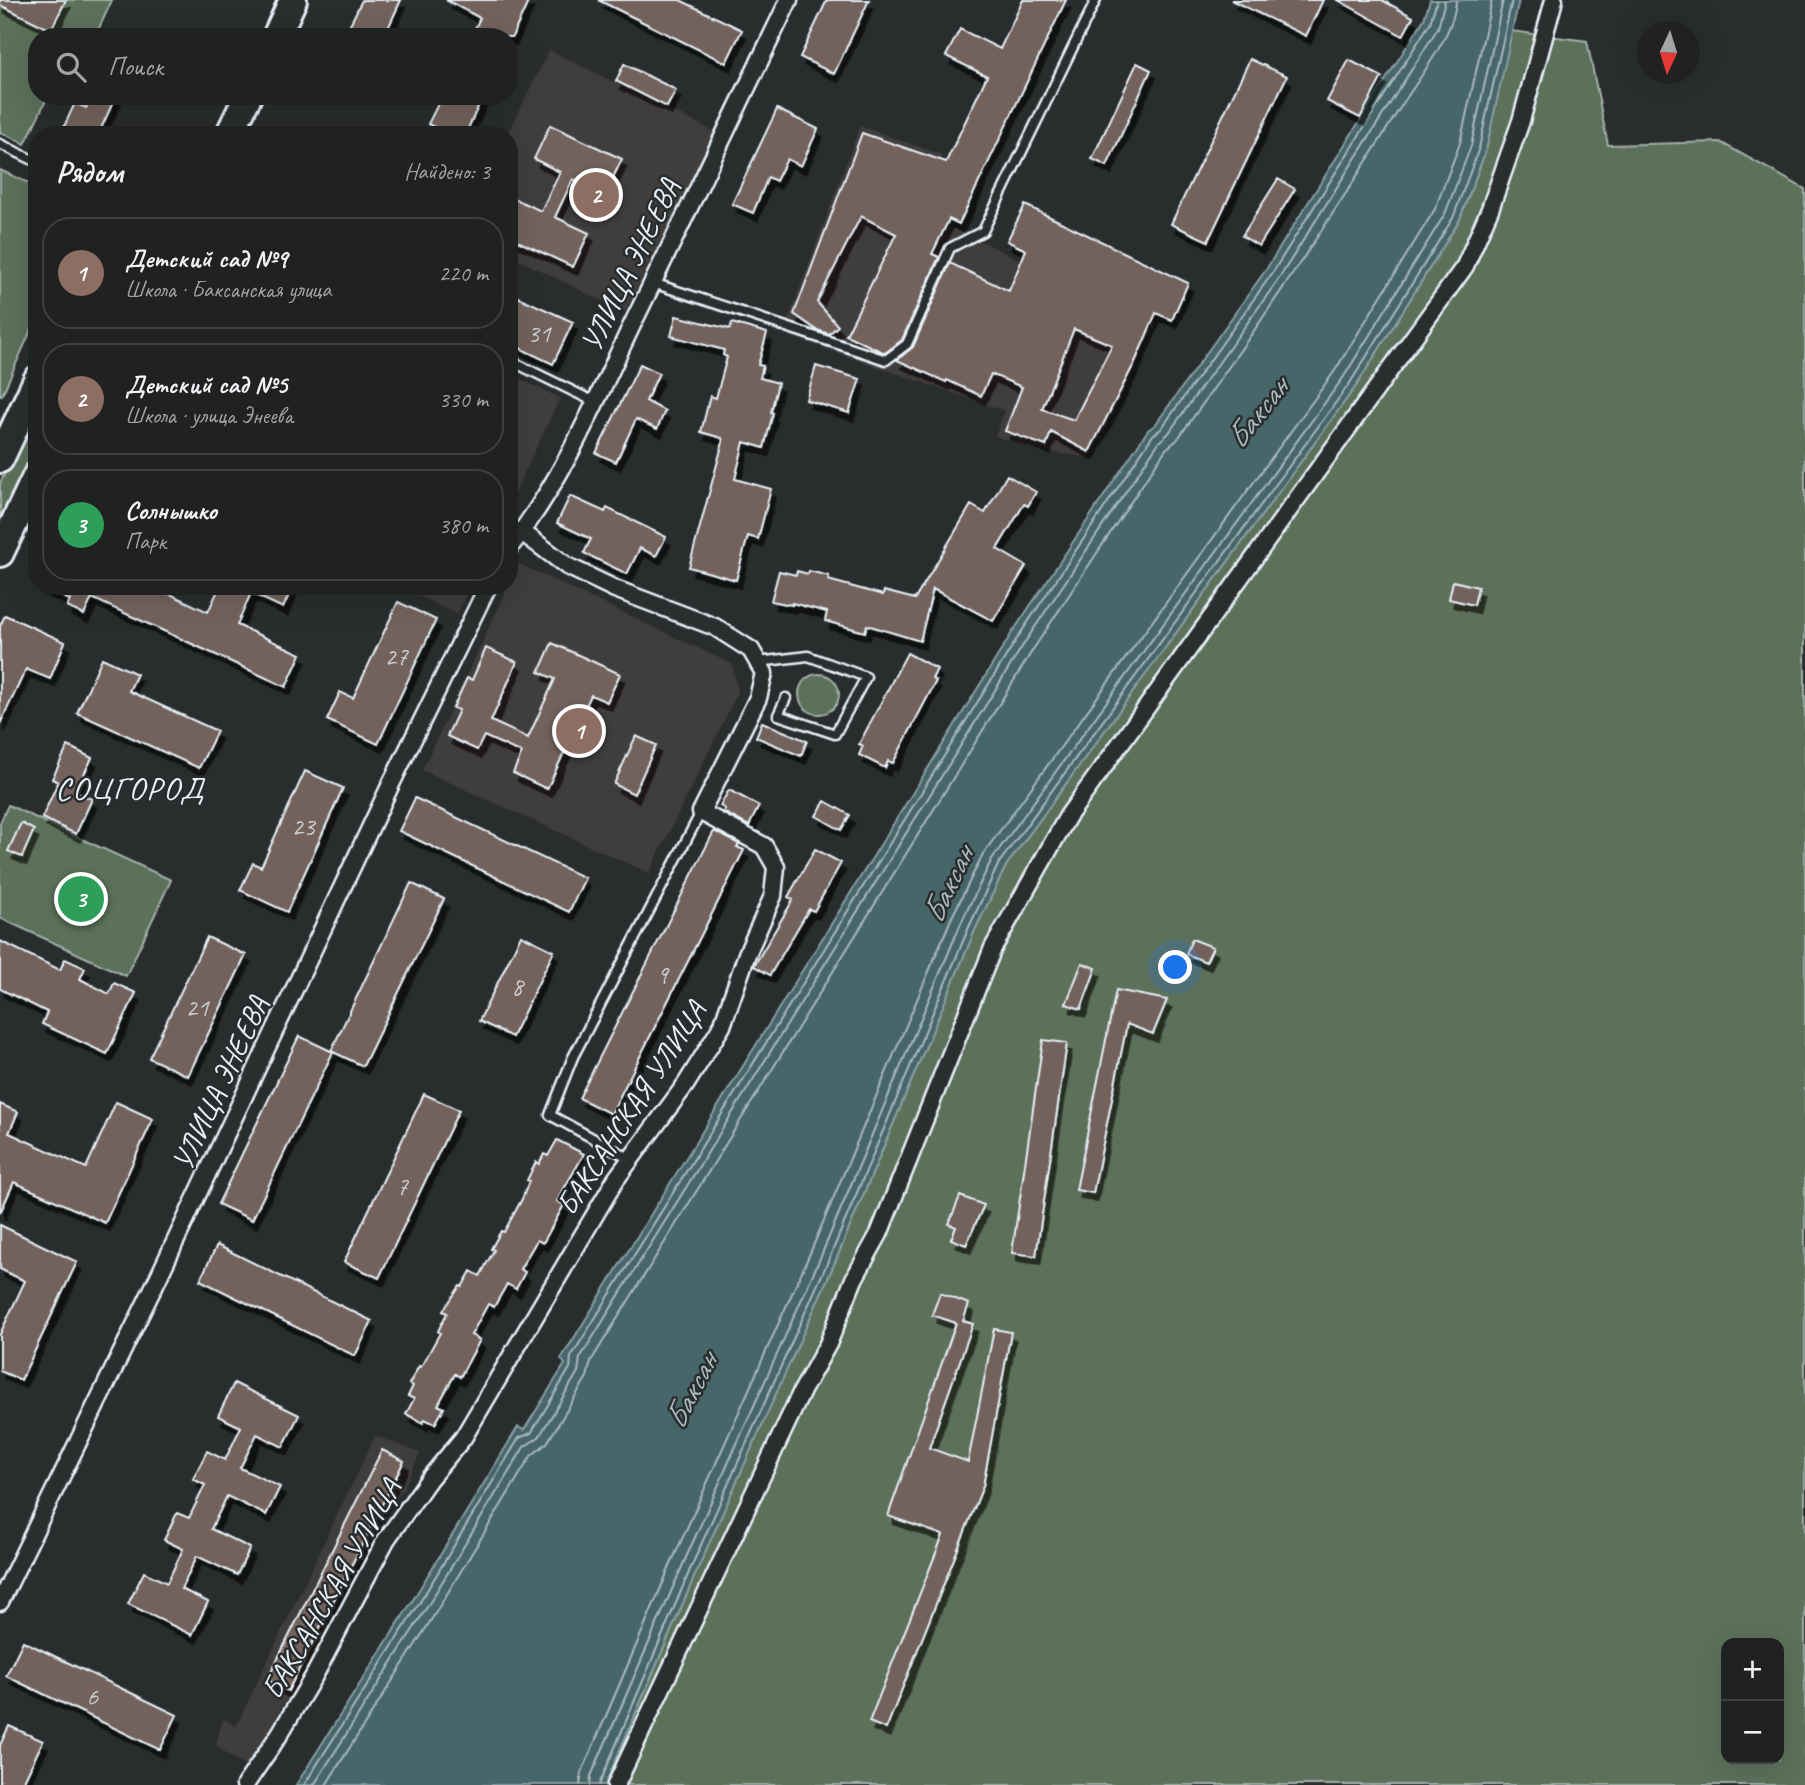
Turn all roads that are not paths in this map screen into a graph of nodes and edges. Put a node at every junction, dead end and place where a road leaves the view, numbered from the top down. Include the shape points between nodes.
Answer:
1 (293, 0) edge
2 (789, 0) edge
3 (1096, 0) edge
4 (1554, 0) edge
5 (280, 28) edge
6 (244, 105) edge
7 (233, 126) edge
8 (0, 144) edge
9 (28, 158) edge
10 (653, 283) junction
11 (518, 364) edge
12 (28, 399) edge
13 (595, 402) junction
14 (0, 459) edge
15 (28, 494) edge
16 (522, 532) junction
17 (518, 537) edge
18 (0, 553) edge
19 (484, 595) edge
20 (758, 662) junction
21 (786, 698) dead end
22 (701, 812) junction
23 (631, 1159) junction
24 (0, 1602) edge
25 (245, 1785) edge
26 (616, 1785) edge

1 - 5 main road
2 - 10 street, УЛИЦА ЭНЕЕВА
3 - 10 lane via 983,231 950,248 907,344 886,360
4 - 26 street via 1521,121 1465,266 1069,816 993,948 878,1234
6 - 7 main road
8 - 9 lane
10 - 13 street, УЛИЦА ЭНЕЕВА
11 - 13 lane
12 - 14 main road
13 - 16 street, УЛИЦА ЭНЕЕВА
15 - 18 main road
16 - 17 street, УЛИЦА ЭНЕЕВА
16 - 20 street via 567,566 715,627 751,650
19 - 24 street, УЛИЦА ЭНЕЕВА
20 - 21 lane via 808,656 866,677 835,734 778,715
20 - 22 street via 764,673 758,698
22 - 23 street, БАКСАНСКАЯ УЛИЦА via 764,846 776,867 773,896 722,1026
22 - 23 lane via 573,1057 550,1115
23 - 25 street, БАКСАНСКАЯ УЛИЦА via 463,1438 386,1540 314,1676

